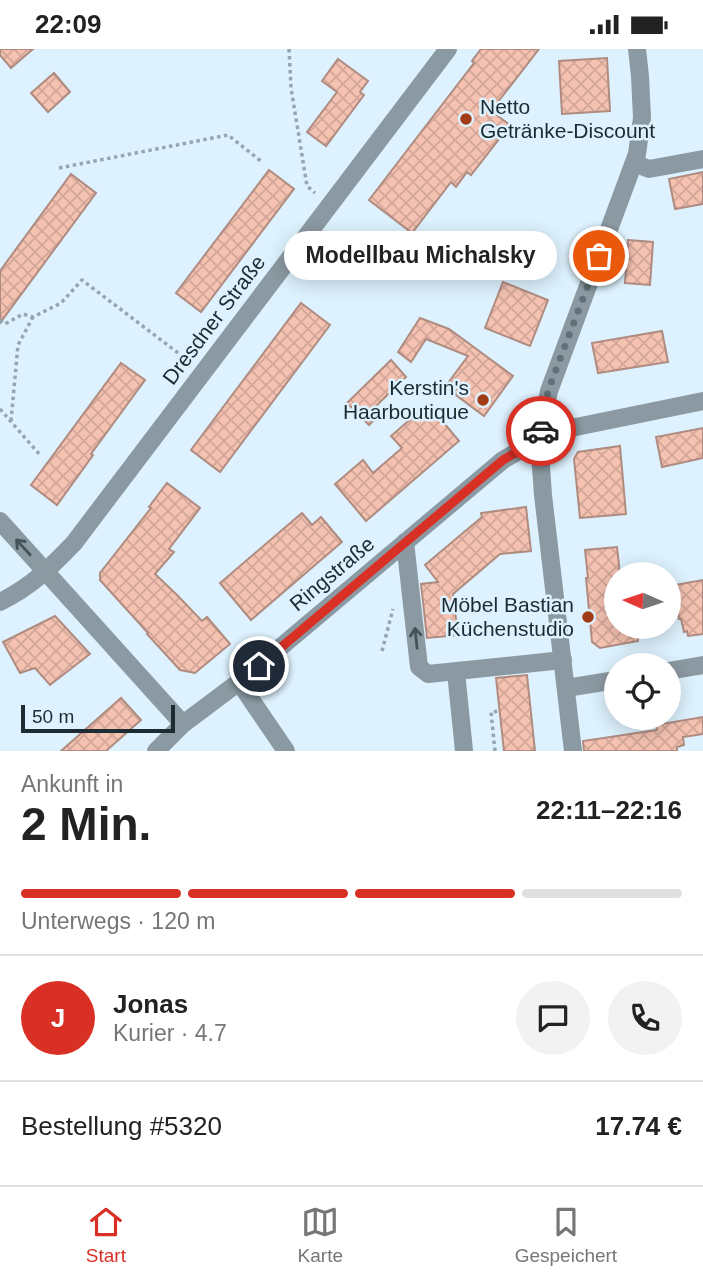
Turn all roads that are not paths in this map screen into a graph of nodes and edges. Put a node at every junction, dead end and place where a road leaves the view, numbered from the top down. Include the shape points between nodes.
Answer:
1 (448, 49) edge
2 (637, 49) edge
3 (703, 159) edge
4 (634, 163) junction
5 (703, 401) edge
6 (539, 439) junction
7 (0, 521) edge
8 (405, 542) junction
9 (47, 572) junction
10 (0, 601) edge
11 (563, 660) junction
12 (703, 665) edge
13 (681, 669) edge
14 (456, 672) junction
15 (239, 682) junction
16 (604, 682) edge
17 (566, 688) junction
18 (183, 724) junction
19 (156, 751) edge
20 (286, 751) edge
21 (464, 751) edge
22 (573, 751) edge

1 - 9 street, Dresdner Straße via 74,543
2 - 4 street via 642,118
3 - 4 street via 649,169
4 - 6 street via 548,391
5 - 6 street, Ringstraße
6 - 8 street, Ringstraße via 503,460
6 - 11 street
9 -> 7 street
14 -> 8 street via 428,674 419,667
8 - 15 street, Ringstraße
9 - 10 street, Dresdner Straße
9 - 18 street
11 - 14 street
11 - 17 street
12 - 13 street
14 - 21 street
15 - 18 street, Ringstraße
15 - 20 street
16 - 17 street
17 - 22 street
18 - 19 street, Ringstraße

